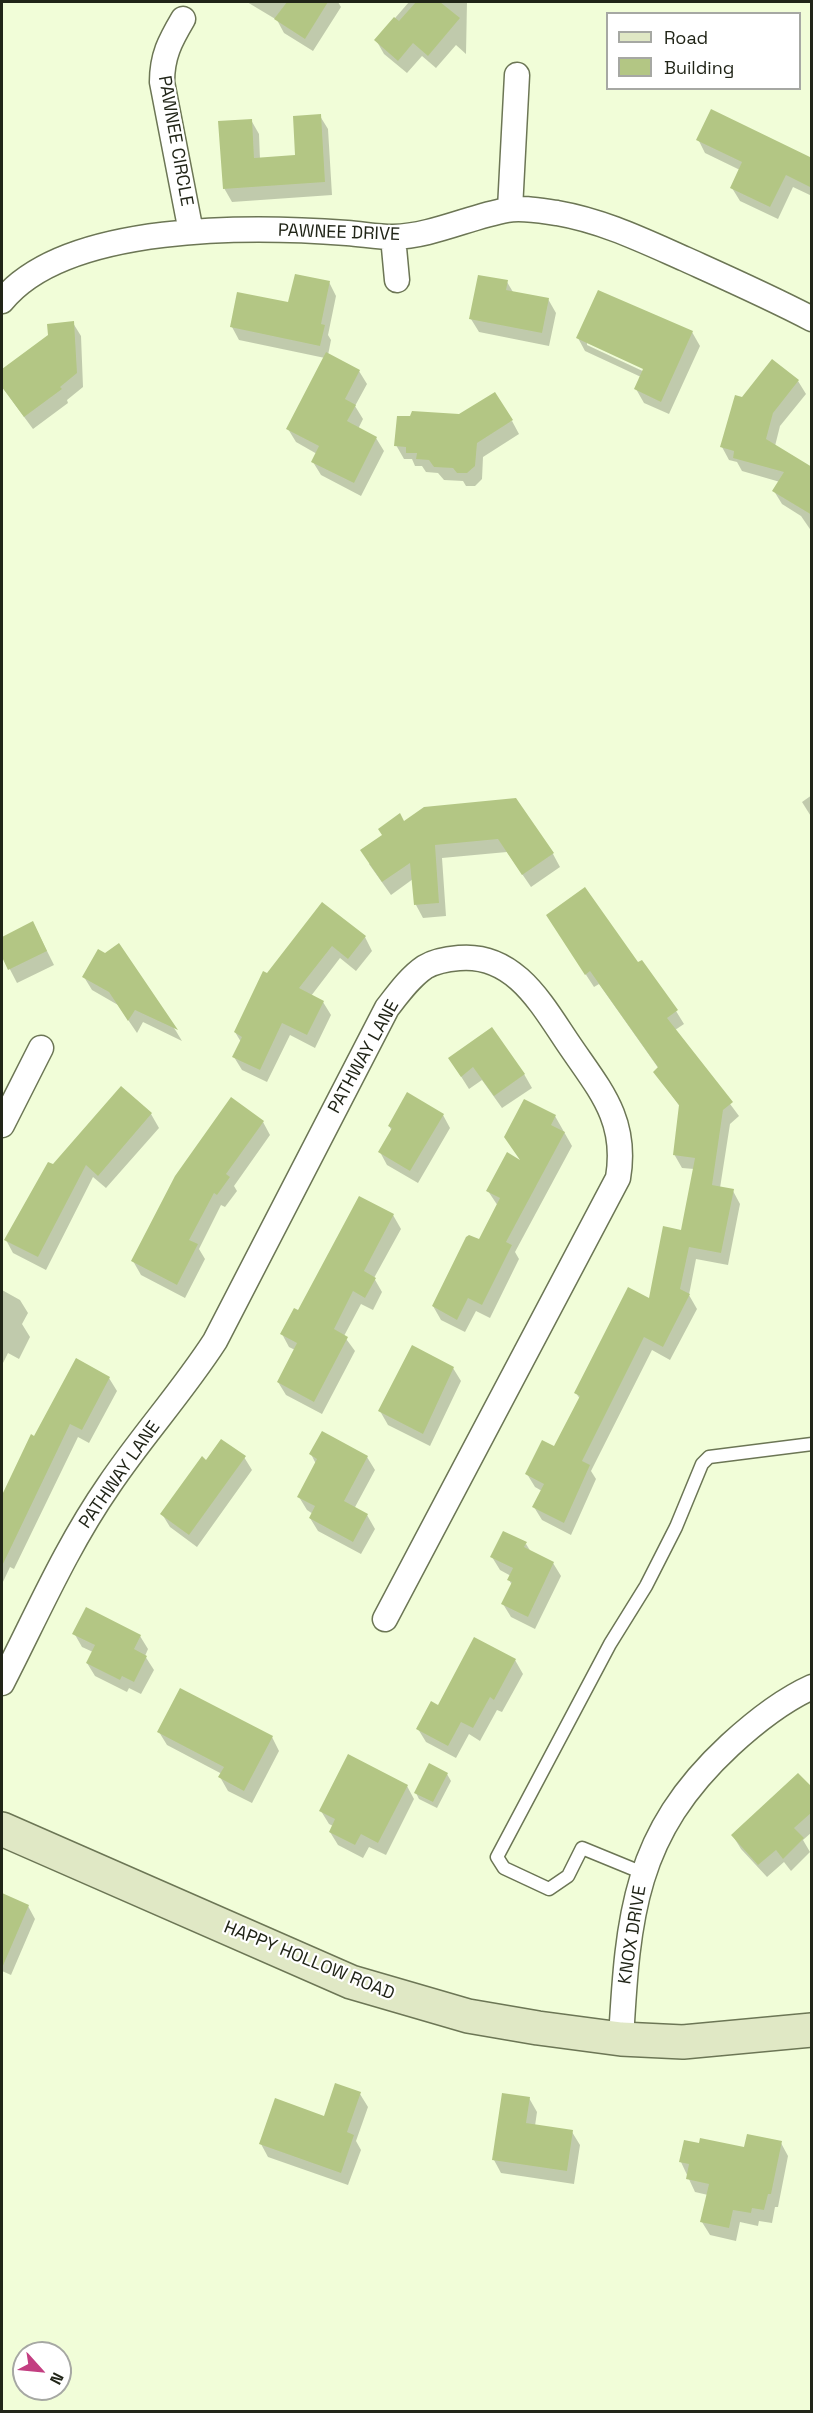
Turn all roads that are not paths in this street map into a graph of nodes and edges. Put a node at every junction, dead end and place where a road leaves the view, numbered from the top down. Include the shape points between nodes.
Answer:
1 (183, 19) dead end
2 (517, 75) dead end
3 (510, 209) junction
4 (191, 231) junction
5 (393, 237) junction
6 (397, 280) dead end
7 (3, 294) edge
8 (812, 320) edge
9 (41, 1048) dead end
10 (2, 1125) edge
11 (812, 1444) edge
12 (385, 1619) dead end
13 (2, 1683) edge
14 (812, 1687) edge
15 (2, 1828) edge
16 (643, 1873) junction
17 (812, 2030) edge
18 (621, 2038) junction

1 - 4 street, PAWNEE CIRCLE via 162,61 162,82
2 - 3 street
3 - 5 street, PAWNEE DRIVE
3 - 8 street, PAWNEE DRIVE via 603,223 753,289
4 - 5 street, PAWNEE DRIVE via 347,232
4 - 7 street, PAWNEE DRIVE via 113,244 70,257 34,273
5 - 6 street
9 - 10 street
11 - 16 lane via 709,1456 702,1464 646,1586 610,1644 497,1857 504,1868 549,1889 568,1875 582,1848
12 - 13 street, PATHWAY LANE via 618,1178 622,1154 620,1130 610,1106 536,996 516,974 493,962 468,957 445,959 424,968 387,1008 215,1341 82,1527
14 - 16 street, KNOX DRIVE via 769,1712 693,1783 672,1810
15 - 18 main road, HAPPY HOLLOW ROAD via 351,1982 468,2016
16 - 18 street, KNOX DRIVE via 629,1934
17 - 18 main road, HAPPY HOLLOW ROAD via 682,2042

